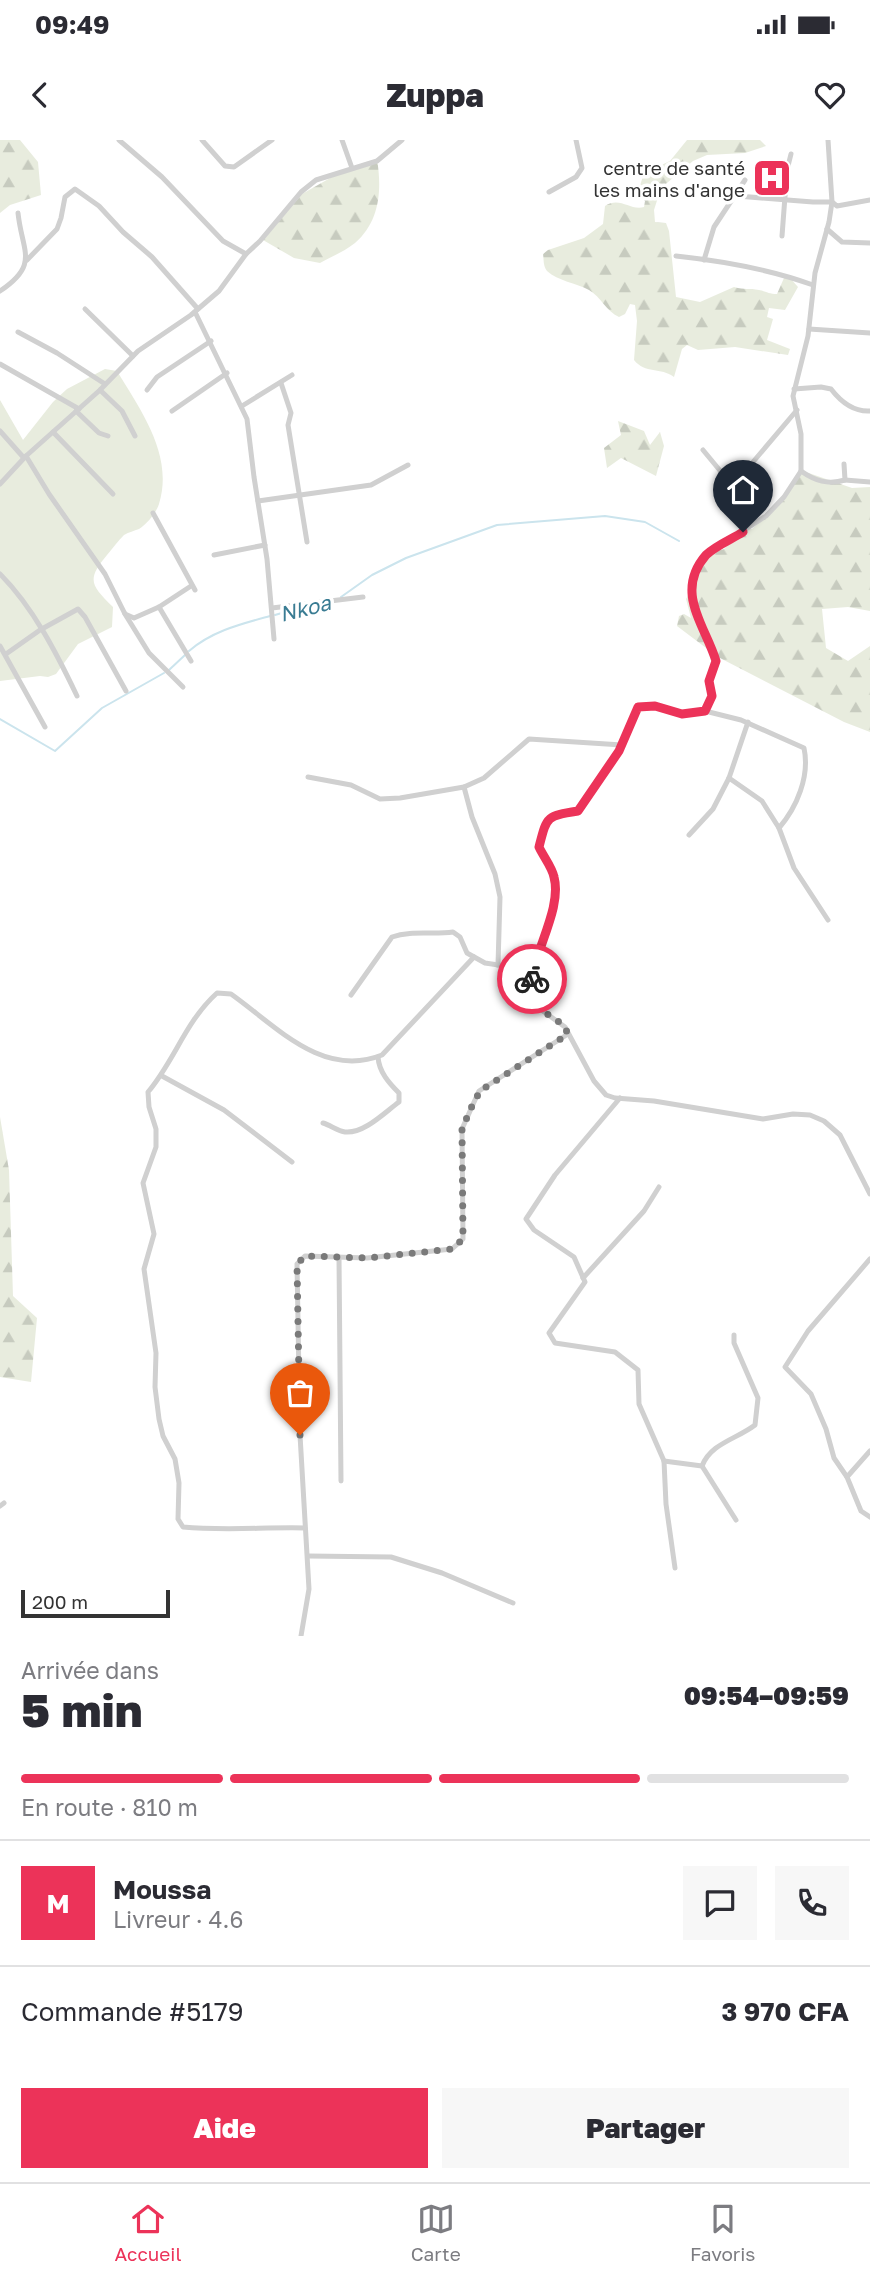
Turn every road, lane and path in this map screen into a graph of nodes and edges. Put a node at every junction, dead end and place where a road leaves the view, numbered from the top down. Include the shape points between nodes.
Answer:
1 (119, 140) edge
2 (202, 140) edge
3 (272, 140) edge
4 (342, 140) edge
5 (402, 140) edge
6 (576, 140) edge
7 (828, 140) edge
8 (791, 154) dead end
9 (352, 168) junction
10 (745, 180) dead end
11 (549, 192) dead end
12 (737, 196) junction
13 (785, 200) junction
14 (870, 201) edge
15 (832, 202) junction
16 (18, 213) dead end
17 (827, 229) junction
18 (782, 236) dead end
19 (870, 243) edge
20 (246, 254) junction
21 (676, 256) dead end
22 (27, 260) junction
23 (704, 260) junction
24 (813, 285) junction
25 (0, 291) edge
26 (85, 309) dead end
27 (197, 310) junction
28 (809, 329) junction
29 (18, 332) dead end
30 (870, 333) edge
31 (211, 341) junction
32 (133, 356) junction
33 (0, 364) edge
34 (227, 373) junction
35 (292, 375) dead end
36 (281, 383) junction
37 (105, 384) junction
38 (794, 389) junction
39 (100, 390) junction
40 (147, 390) dead end
41 (242, 406) junction
42 (78, 410) junction
43 (797, 410) junction
44 (172, 411) dead end
45 (870, 411) edge
46 (0, 432) edge
47 (53, 432) junction
48 (108, 436) dead end
49 (135, 436) dead end
50 (703, 450) dead end
51 (25, 457) junction
52 (844, 464) dead end
53 (408, 465) dead end
54 (801, 471) junction
55 (845, 480) junction
56 (870, 482) edge
57 (0, 484) edge
58 (113, 494) dead end
59 (299, 495) junction
60 (258, 501) junction
61 (153, 513) dead end
62 (306, 542) dead end
63 (265, 545) junction
64 (214, 555) dead end
65 (0, 574) edge
66 (363, 597) dead end
67 (159, 607) junction
68 (272, 608) junction
69 (125, 614) junction
70 (40, 630) junction
71 (274, 639) dead end
72 (0, 646) edge
73 (6, 654) junction
74 (191, 661) dead end
75 (183, 687) dead end
76 (126, 691) dead end
77 (77, 696) dead end
78 (705, 711) junction
79 (748, 722) junction
80 (45, 727) dead end
81 (622, 745) junction
82 (308, 777) dead end
83 (729, 779) junction
84 (464, 787) junction
85 (779, 828) junction
86 (689, 835) dead end
87 (828, 920) dead end
88 (474, 957) junction
89 (498, 965) junction
90 (532, 975) junction
91 (351, 995) dead end
92 (568, 1034) junction
93 (377, 1057) junction
94 (162, 1076) junction
95 (620, 1098) junction
96 (323, 1123) dead end
97 (292, 1162) dead end
98 (659, 1187) dead end
99 (870, 1194) edge
100 (339, 1256) junction
101 (870, 1259) edge
102 (583, 1278) junction
103 (734, 1335) dead end
104 (870, 1451) edge
105 (664, 1461) junction
106 (702, 1466) junction
107 (847, 1477) junction
108 (341, 1481) dead end
109 (870, 1517) edge
110 (736, 1520) dead end
111 (305, 1528) junction
112 (308, 1556) junction
113 (676, 1569) dead end
114 (513, 1603) dead end
115 (301, 1636) edge

1 - 20 street via 223,241
2 - 3 street via 225,166 234,167
4 - 9 street
5 - 9 street via 377,161
6 - 11 street via 582,168 576,177
7 - 15 street
8 - 13 street
9 - 20 street via 316,180 301,192
10 - 12 street
12 - 13 street
12 - 23 street via 714,227
13 - 15 street
13 - 18 street
14 - 15 street via 836,206
15 - 17 street
16 - 22 street
17 - 19 street via 842,242
17 - 24 street
20 - 27 street via 219,291
21 - 23 street
22 - 25 street
22 - 27 street via 57,229 65,197 75,189 152,257
23 - 24 street via 754,267
24 - 28 street
26 - 32 street
27 - 31 street
27 - 32 street
28 - 30 street
28 - 38 street
29 - 37 street
31 - 34 street
31 - 40 street via 157,377
32 - 37 street
33 - 42 street
34 - 41 street
34 - 44 street
35 - 36 street
36 - 41 street
36 - 59 street via 291,413 288,425
37 - 39 street
38 - 43 street
38 - 45 street via 831,389 841,402
39 - 42 street
39 - 49 street via 122,411
41 - 60 street
42 - 47 street
42 - 48 street via 99,433
43 - 50 street via 734,479 722,473
43 - 54 street
46 - 51 street
47 - 51 street
47 - 58 street
51 - 57 street
51 - 69 street via 105,574
52 - 55 street
53 - 59 street via 371,485
54 - 55 street via 825,483
54 - 78 street via 766,516 707,554 695,573 691,600 716,661 709,681 712,696
55 - 56 street
59 - 60 street
59 - 62 street
60 - 63 street
61 - 67 street via 193,588
63 - 64 street
63 - 68 street
65 - 70 street via 19,593
66 - 68 street
67 - 69 street via 134,618
67 - 74 street
68 - 71 street
69 - 75 street via 149,653
70 - 73 street
70 - 76 street via 78,609
70 - 77 street
72 - 73 street
73 - 80 street
78 - 79 street
78 - 81 street via 682,714 655,706 638,707
79 - 83 street
79 - 85 street via 804,748 797,802
81 - 84 street via 529,739 484,778
81 - 90 street via 578,811 554,815 545,822 539,847 554,876 554,894
82 - 84 street via 351,785 380,799
83 - 85 street via 762,801
83 - 86 street via 713,809
84 - 89 street via 500,897
85 - 87 street via 794,868
88 - 89 street
88 - 91 street via 453,932 402,933 392,937
88 - 93 street
89 - 90 street
90 - 92 street via 529,993 536,1006
92 - 95 street via 594,1081 606,1095
92 - 100 street via 480,1091 475,1100 462,1129 463,1239 452,1249 368,1258
93 - 94 street via 338,1060 299,1046 231,994 217,993 182,1036
93 - 96 street via 378,1066 399,1093 399,1102 358,1129 345,1132
94 - 97 street via 225,1110
94 - 111 street via 148,1092 156,1147 143,1183 154,1234 144,1269 156,1353 159,1419 179,1483 178,1519 183,1527 220,1531
95 - 99 street via 763,1119 810,1115 840,1135
95 - 102 street via 555,1175 526,1219 534,1230 574,1257
98 - 102 street via 644,1211
100 - 108 street
100 - 111 street via 305,1256 297,1264
101 - 107 street via 808,1331 785,1367 811,1394 834,1458
102 - 105 street via 585,1282 549,1333 555,1343 615,1352 638,1370 639,1404
103 - 106 street via 758,1398 755,1425 706,1456
104 - 107 street
105 - 106 street
105 - 113 street
106 - 110 street
107 - 109 street via 861,1511
111 - 112 street
112 - 114 street via 391,1557
112 - 115 street via 309,1589

